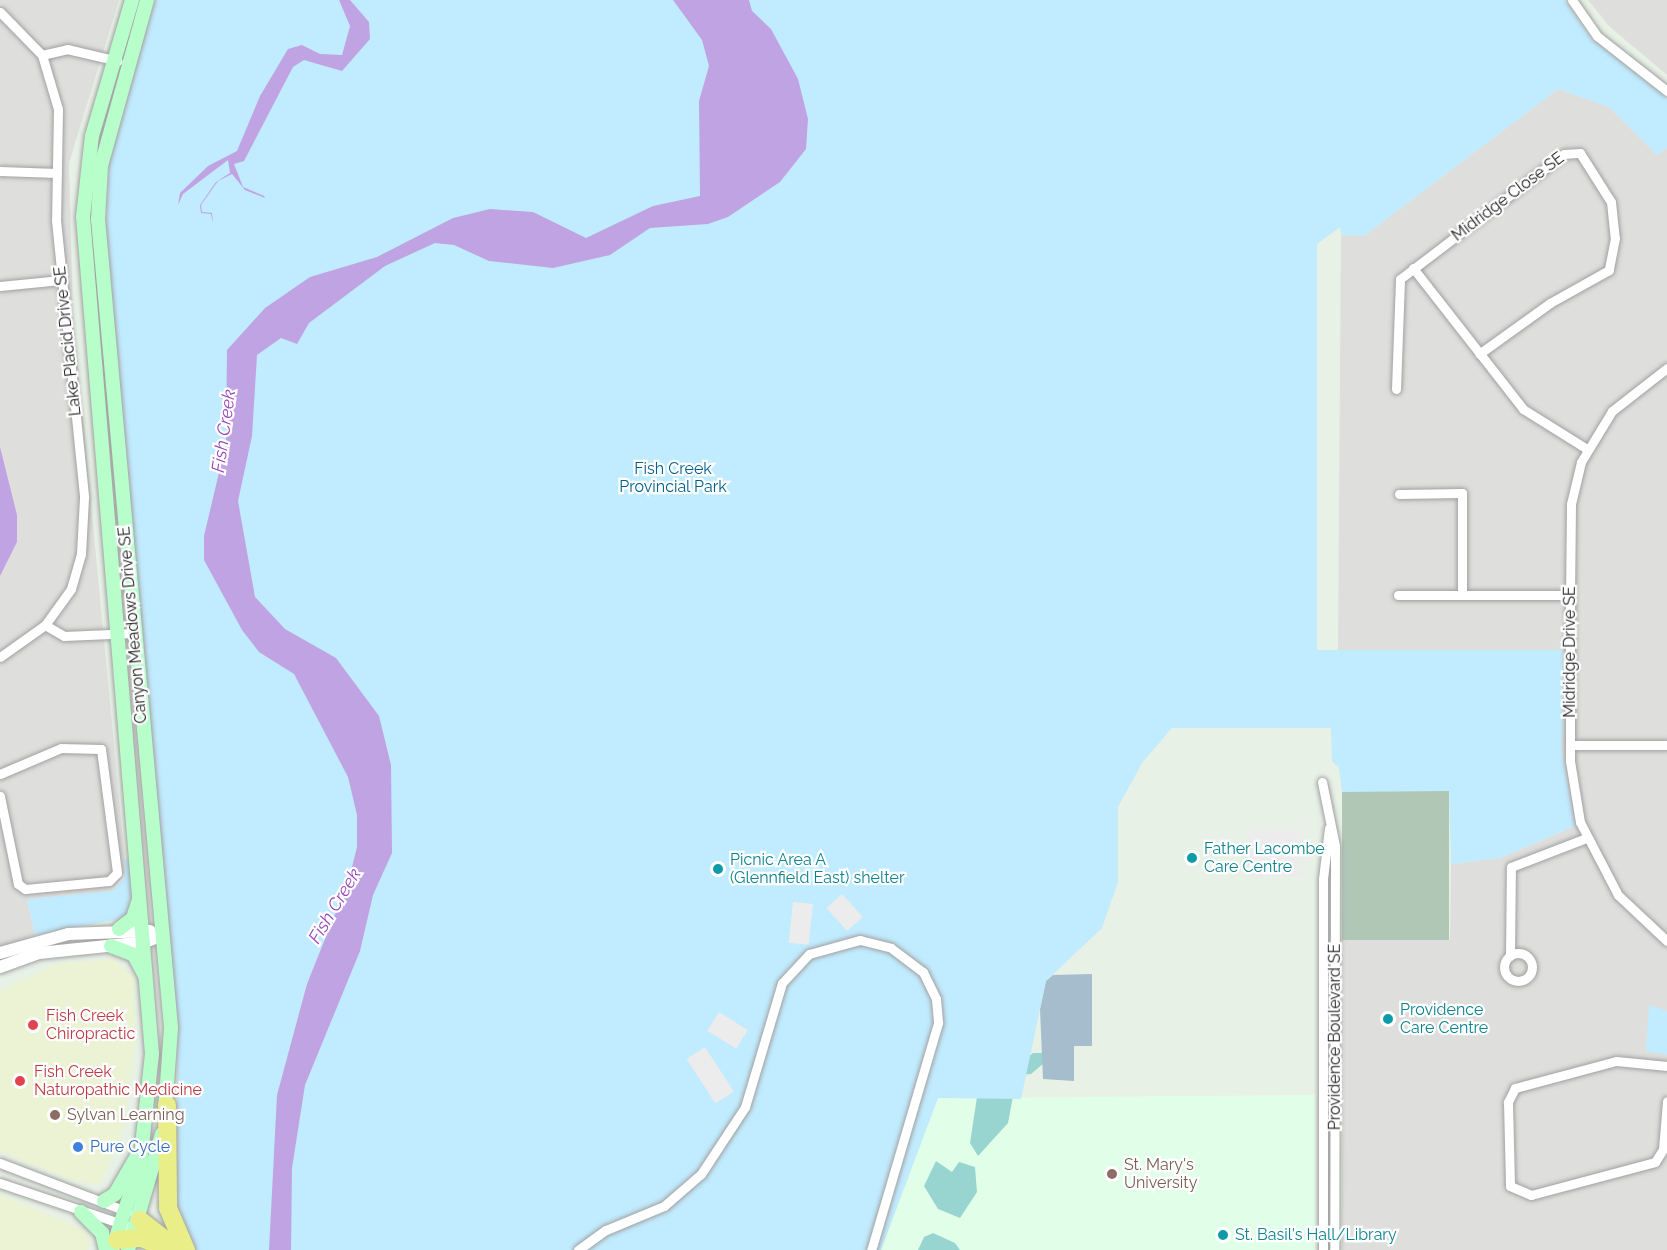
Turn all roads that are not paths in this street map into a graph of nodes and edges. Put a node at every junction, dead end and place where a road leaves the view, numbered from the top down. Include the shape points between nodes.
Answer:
1 (132, 0) edge
2 (147, 0) edge
3 (1572, 0) edge
4 (0, 12) edge
5 (42, 55) junction
6 (113, 60) junction
7 (127, 64) junction
8 (1667, 91) edge
9 (0, 171) edge
10 (57, 173) junction
11 (1413, 268) junction
12 (61, 280) junction
13 (0, 286) edge
14 (1479, 354) junction
15 (1664, 371) edge
16 (1667, 383) edge
17 (1396, 389) dead end
18 (1587, 449) junction
19 (1399, 494) dead end
20 (1398, 594) dead end
21 (1462, 594) junction
22 (1570, 595) junction
23 (45, 626) junction
24 (134, 633) junction
25 (118, 635) junction
26 (0, 657) edge
27 (1570, 745) junction
28 (1667, 745) edge
29 (0, 774) edge
30 (1322, 782) dead end
31 (0, 796) edge
32 (1329, 826) junction
33 (1586, 838) junction
34 (141, 882) junction
35 (119, 929) junction
36 (163, 935) junction
37 (145, 936) junction
38 (1667, 941) edge
39 (111, 946) junction
40 (0, 953) edge
41 (1510, 956) dead end
42 (0, 967) edge
43 (148, 982) junction
44 (1667, 1066) edge
45 (1667, 1101) edge
46 (167, 1105) junction
47 (142, 1150) junction
48 (0, 1163) edge
49 (0, 1183) edge
50 (104, 1201) junction
51 (81, 1212) junction
52 (134, 1216) junction
53 (120, 1242) edge
54 (169, 1250) edge
55 (176, 1250) edge
56 (186, 1250) edge
57 (578, 1250) edge
58 (871, 1250) edge
59 (1323, 1250) edge
60 (1335, 1250) edge

1 - 6 main road, Canyon Meadows Drive SE
2 - 7 main road, Canyon Meadows Drive SE
3 - 8 street via 1597,36
4 - 5 street, Lake Placid Drive SE
5 - 6 street via 68,49
5 - 10 street, Lake Placid Drive SE via 58,109
6 - 7 street
6 - 25 main road, Canyon Meadows Drive SE via 87,162 83,218
7 - 24 main road, Canyon Meadows Drive SE via 101,166 98,219
9 - 10 street
10 - 12 street, Lake Placid Drive SE
11 - 14 street
11 - 14 street, Midridge Close SE via 1564,154 1577,152 1589,160 1611,202 1615,238 1609,270 1550,303
11 - 17 street, Midridge Close SE via 1396,287
12 - 13 street
12 - 23 street, Lake Placid Drive SE via 84,498 82,543 71,589
14 - 18 street via 1536,422
15 - 16 street
15 - 18 street, Midridge Drive SE via 1621,402
18 - 22 street, Midridge Drive SE via 1571,504
19 - 21 street via 1462,493
20 - 21 street
21 - 22 street
22 - 27 street, Midridge Drive SE
23 - 25 street via 64,636
23 - 26 street, Lake Placid Drive SE
24 - 25 street
24 - 36 main road, Canyon Meadows Drive SE
25 - 34 main road, Canyon Meadows Drive SE
27 - 28 street
27 - 33 street, Midridge Drive SE via 1573,793
29 - 31 street via 61,748 101,749 106,757 117,873 109,881 25,889 18,885
30 - 32 street, Providence Boulevard SE
32 - 59 street, Providence Boulevard SE via 1323,858
32 - 60 street, Providence Boulevard SE via 1335,846
33 - 38 street, Midridge Drive SE via 1618,895
33 - 41 street via 1511,867
34 - 35 main road via 133,918
34 - 37 main road, Canyon Meadows Drive SE
35 - 37 street
35 - 40 street via 38,939
36 - 37 street
36 - 46 main road, Canyon Meadows Drive SE via 171,1028
37 - 39 street
37 - 43 main road, Canyon Meadows Drive SE
39 - 42 street via 39,953
39 - 43 main road via 134,955
43 - 47 main road, Canyon Meadows Drive SE via 152,1054
44 - 45 street via 1616,1061 1515,1088 1508,1102 1510,1186 1531,1195 1655,1162 1663,1149
46 - 52 main road, Canyon Meadows Drive SE
46 - 56 highway via 168,1208
47 - 50 main road via 115,1194
47 - 52 main road, Canyon Meadows Drive SE
48 - 50 street
49 - 51 street
50 - 52 street
51 - 53 street
51 - 53 main road via 102,1233
52 - 53 main road, Canyon Meadows Drive SE
52 - 55 highway
53 - 54 highway
57 - 58 street via 606,1230 664,1206 701,1174 745,1107 782,983 810,954 860,940 891,948 923,972 936,999 938,1023

